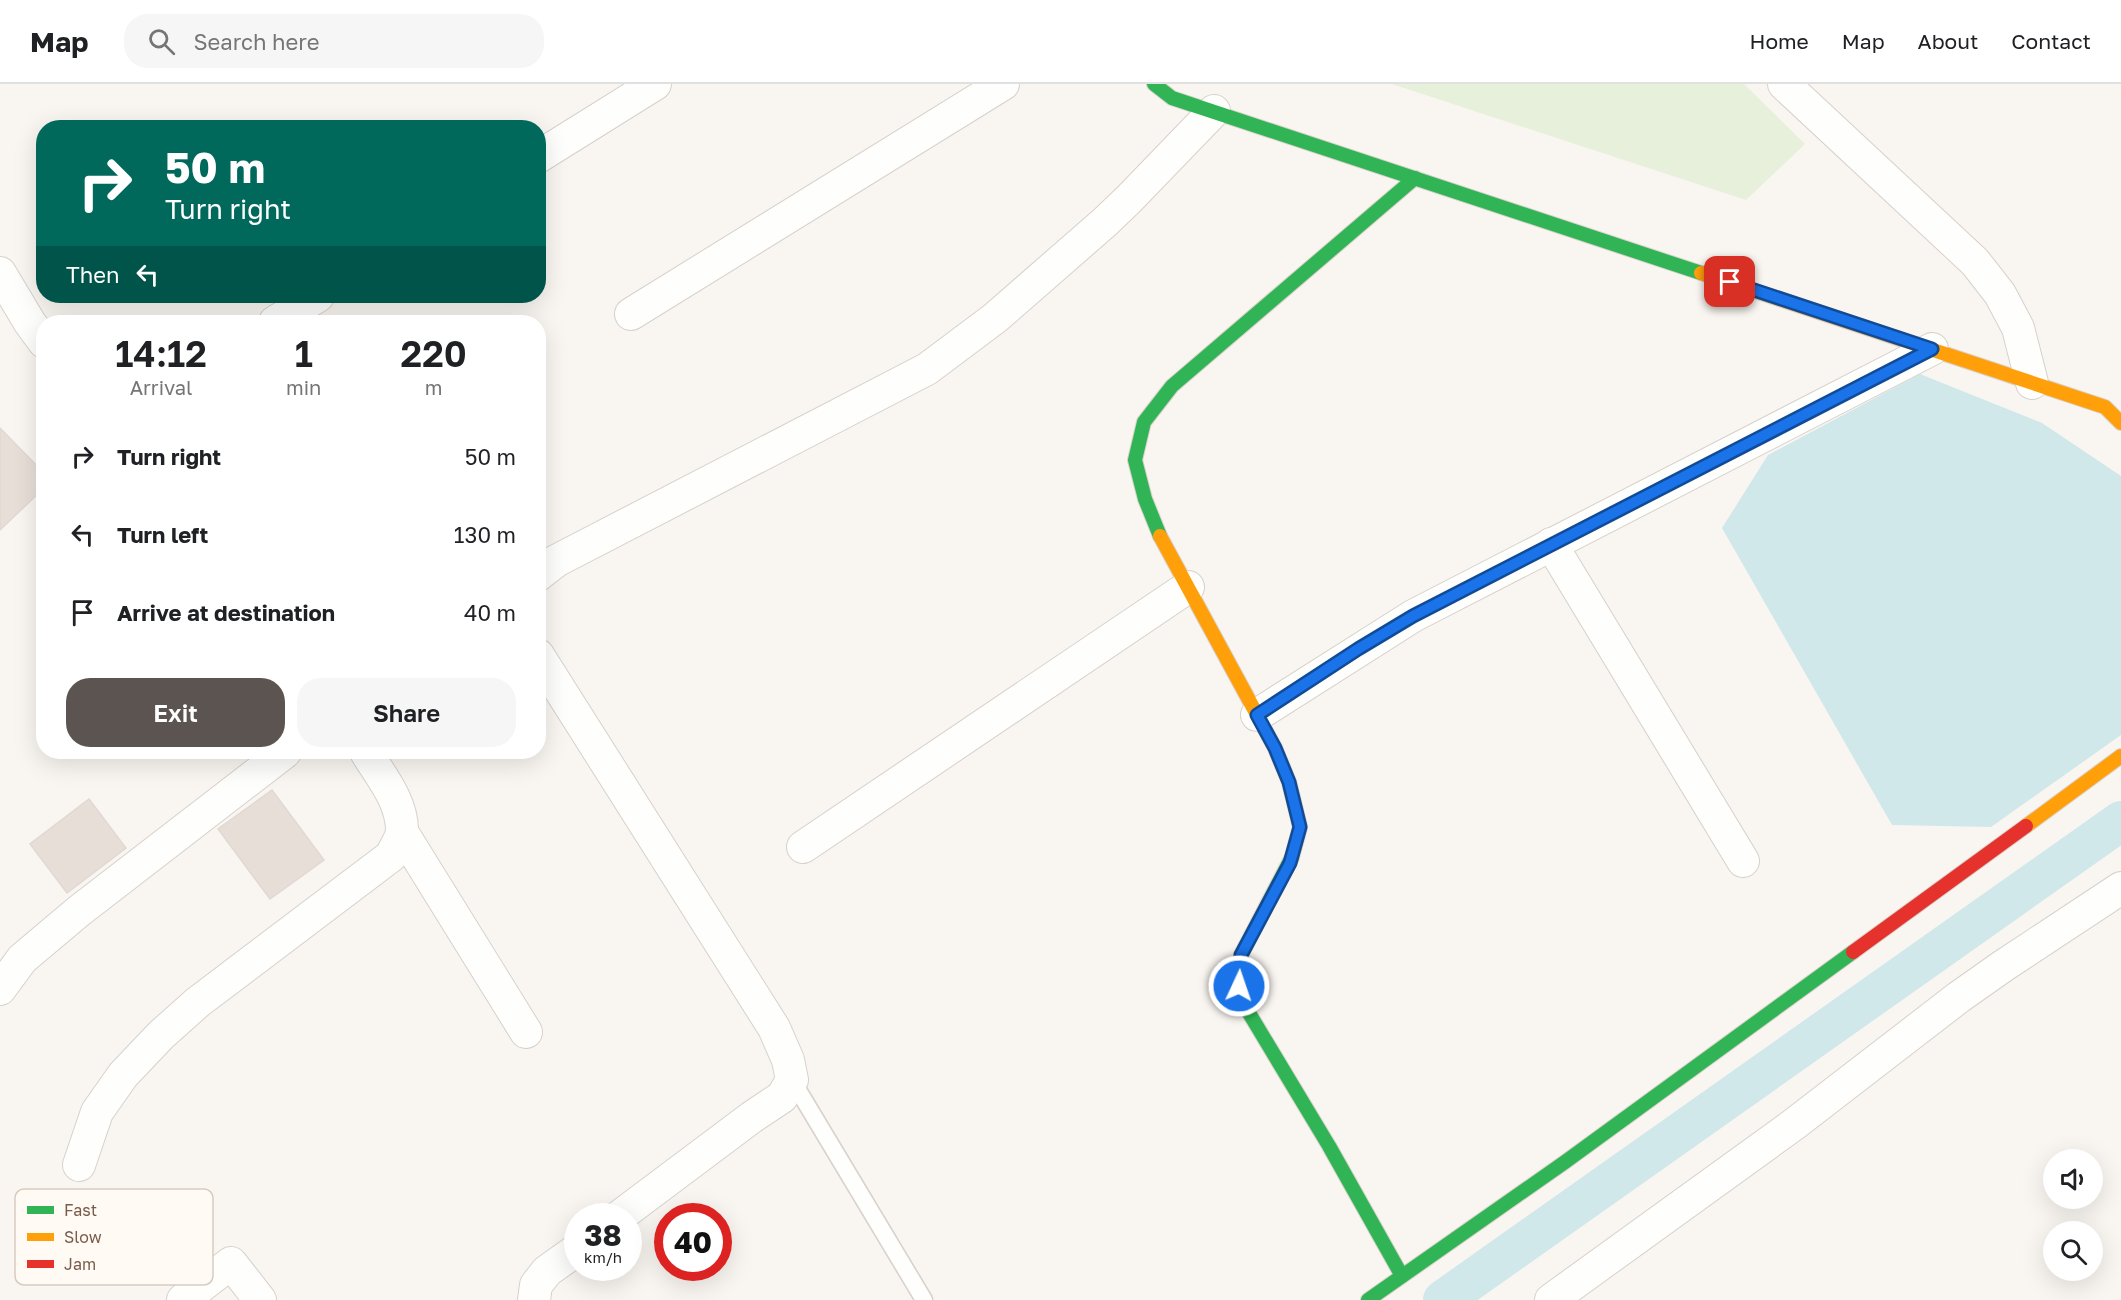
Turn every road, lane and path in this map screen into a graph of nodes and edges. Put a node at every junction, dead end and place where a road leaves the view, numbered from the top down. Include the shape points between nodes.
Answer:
1 (655, 84) edge
2 (1003, 84) edge
3 (1154, 84) edge
4 (1784, 84) edge
5 (1214, 111) junction
6 (546, 152) edge
7 (1414, 178) junction
8 (0, 273) edge
9 (306, 303) edge
10 (631, 314) dead end
11 (287, 315) edge
12 (36, 331) edge
13 (1932, 349) junction
14 (2032, 382) junction
15 (2121, 423) edge
16 (1551, 544) junction
17 (546, 569) edge
18 (1188, 587) junction
19 (546, 668) edge
20 (1257, 715) junction
21 (2121, 756) edge
22 (276, 759) edge
23 (370, 759) edge
24 (402, 832) junction
25 (803, 847) dead end
26 (1743, 861) dead end
27 (2121, 888) edge
28 (0, 989) edge
29 (526, 1032) dead end
30 (792, 1080) junction
31 (80, 1165) dead end
32 (637, 1203) edge
33 (564, 1259) edge
34 (1402, 1276) junction
35 (213, 1277) edge
36 (202, 1285) edge
37 (183, 1300) edge
38 (260, 1300) edge
39 (534, 1300) edge
40 (924, 1300) edge
41 (1368, 1300) edge
42 (1551, 1300) edge

1 - 6 street
2 - 10 street
3 - 5 street via 1172,98
4 - 14 street via 1975,262 2000,294 2018,328
5 - 7 street
5 - 17 street via 1105,222 995,318 927,369
7 - 13 street
7 - 18 street via 1172,386 1144,422 1135,460 1145,499
8 - 12 street
9 - 11 street
13 - 14 street
13 - 16 street
14 - 15 street via 2105,407
16 - 20 street via 1405,620
16 - 26 street
18 - 20 street
18 - 25 street
19 - 30 street via 774,1028
20 - 34 street via 1289,782 1300,827 1290,863 1241,955 1239,986 1249,1013
21 - 34 street via 1565,1162
22 - 28 street via 71,917 22,959
23 - 24 street via 393,795
24 - 29 street
24 - 31 street via 391,856 198,1002 146,1051 97,1112
27 - 42 street via 1959,997 1793,1125
30 - 32 street via 782,1096
30 - 40 lane
33 - 39 street via 536,1285
34 - 41 street
35 - 38 street via 231,1263
36 - 37 street

